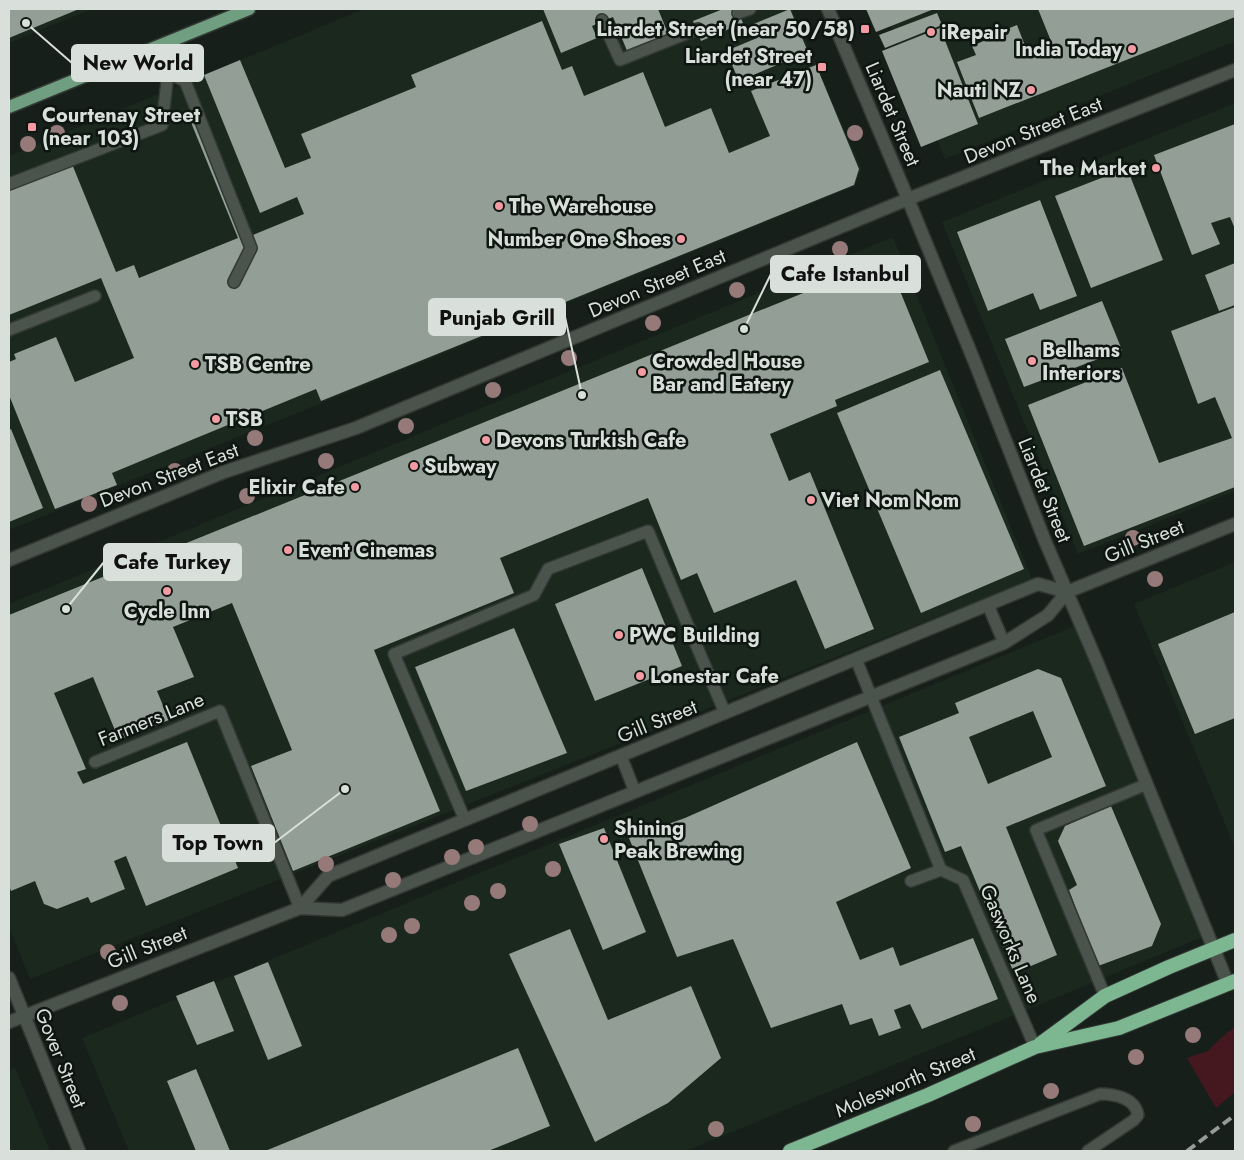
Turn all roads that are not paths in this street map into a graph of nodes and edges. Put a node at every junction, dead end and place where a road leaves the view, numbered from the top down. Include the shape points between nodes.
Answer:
1 (249, 9) edge
2 (750, 9) edge
3 (828, 9) edge
4 (738, 13) dead end
5 (604, 24) dead end
6 (698, 29) dead end
7 (159, 46) junction
8 (1235, 70) edge
9 (168, 73) junction
10 (9, 107) edge
11 (9, 184) edge
12 (908, 199) junction
13 (234, 282) dead end
14 (95, 296) dead end
15 (9, 330) edge
16 (1235, 524) edge
17 (9, 560) edge
18 (1067, 592) junction
19 (988, 605) junction
20 (1004, 643) junction
21 (856, 659) junction
22 (872, 696) junction
23 (725, 713) junction
24 (621, 756) junction
25 (95, 762) dead end
26 (1147, 784) junction
27 (635, 792) junction
28 (465, 820) junction
29 (941, 870) junction
30 (911, 881) dead end
31 (300, 908) junction
32 (1235, 940) edge
33 (1214, 949) junction
34 (9, 978) edge
35 (1232, 982) edge
36 (1105, 996) junction
37 (24, 1016) junction
38 (9, 1022) edge
39 (1035, 1047) junction
40 (79, 1151) edge
41 (790, 1151) edge
42 (954, 1151) edge
43 (1088, 1151) edge

1 - 7 main road
2 - 4 lane
3 - 12 street, Liardet Street
5 - 6 lane via 620,60
7 - 9 lane
7 - 10 main road
8 - 12 street, Devon Street East
9 - 11 lane via 162,125
9 - 13 lane via 185,81 251,248
12 - 17 street, Devon Street East via 356,428 224,472
12 - 18 street, Liardet Street
14 - 15 lane
16 - 18 street, Gill Street
18 - 19 street, Gill Street via 1038,584
18 - 20 street, Gill Street via 1048,615
18 - 26 street, Liardet Street
19 - 20 lane
19 - 21 street, Gill Street
20 - 22 street, Gill Street
21 - 22 lane
21 - 23 street, Gill Street
22 - 27 street, Gill Street
22 - 29 lane
23 - 24 street, Gill Street
23 - 28 lane via 648,531 548,569 534,595 394,654
24 - 27 lane
24 - 28 street, Gill Street
25 - 31 lane, Farmers Lane via 220,712
26 - 33 street, Liardet Street
26 - 36 lane via 1036,830
27 - 31 street, Gill Street via 342,910
28 - 31 street, Gill Street via 328,876
29 - 30 lane
29 - 39 lane, Gasworks Lane via 963,880
31 - 37 street, Gill Street
32 - 33 highway, Molesworth Street
33 - 35 street, Liardet Street
33 - 36 highway, Molesworth Street
34 - 37 street, Gover Street
35 - 39 highway, Molesworth Street via 1120,1028
36 - 39 highway, Molesworth Street
37 - 38 street, Gill Street
37 - 40 street, Gover Street
39 - 41 highway, Molesworth Street
42 - 43 lane via 1100,1094 1111,1094 1133,1103 1138,1115 1134,1120

